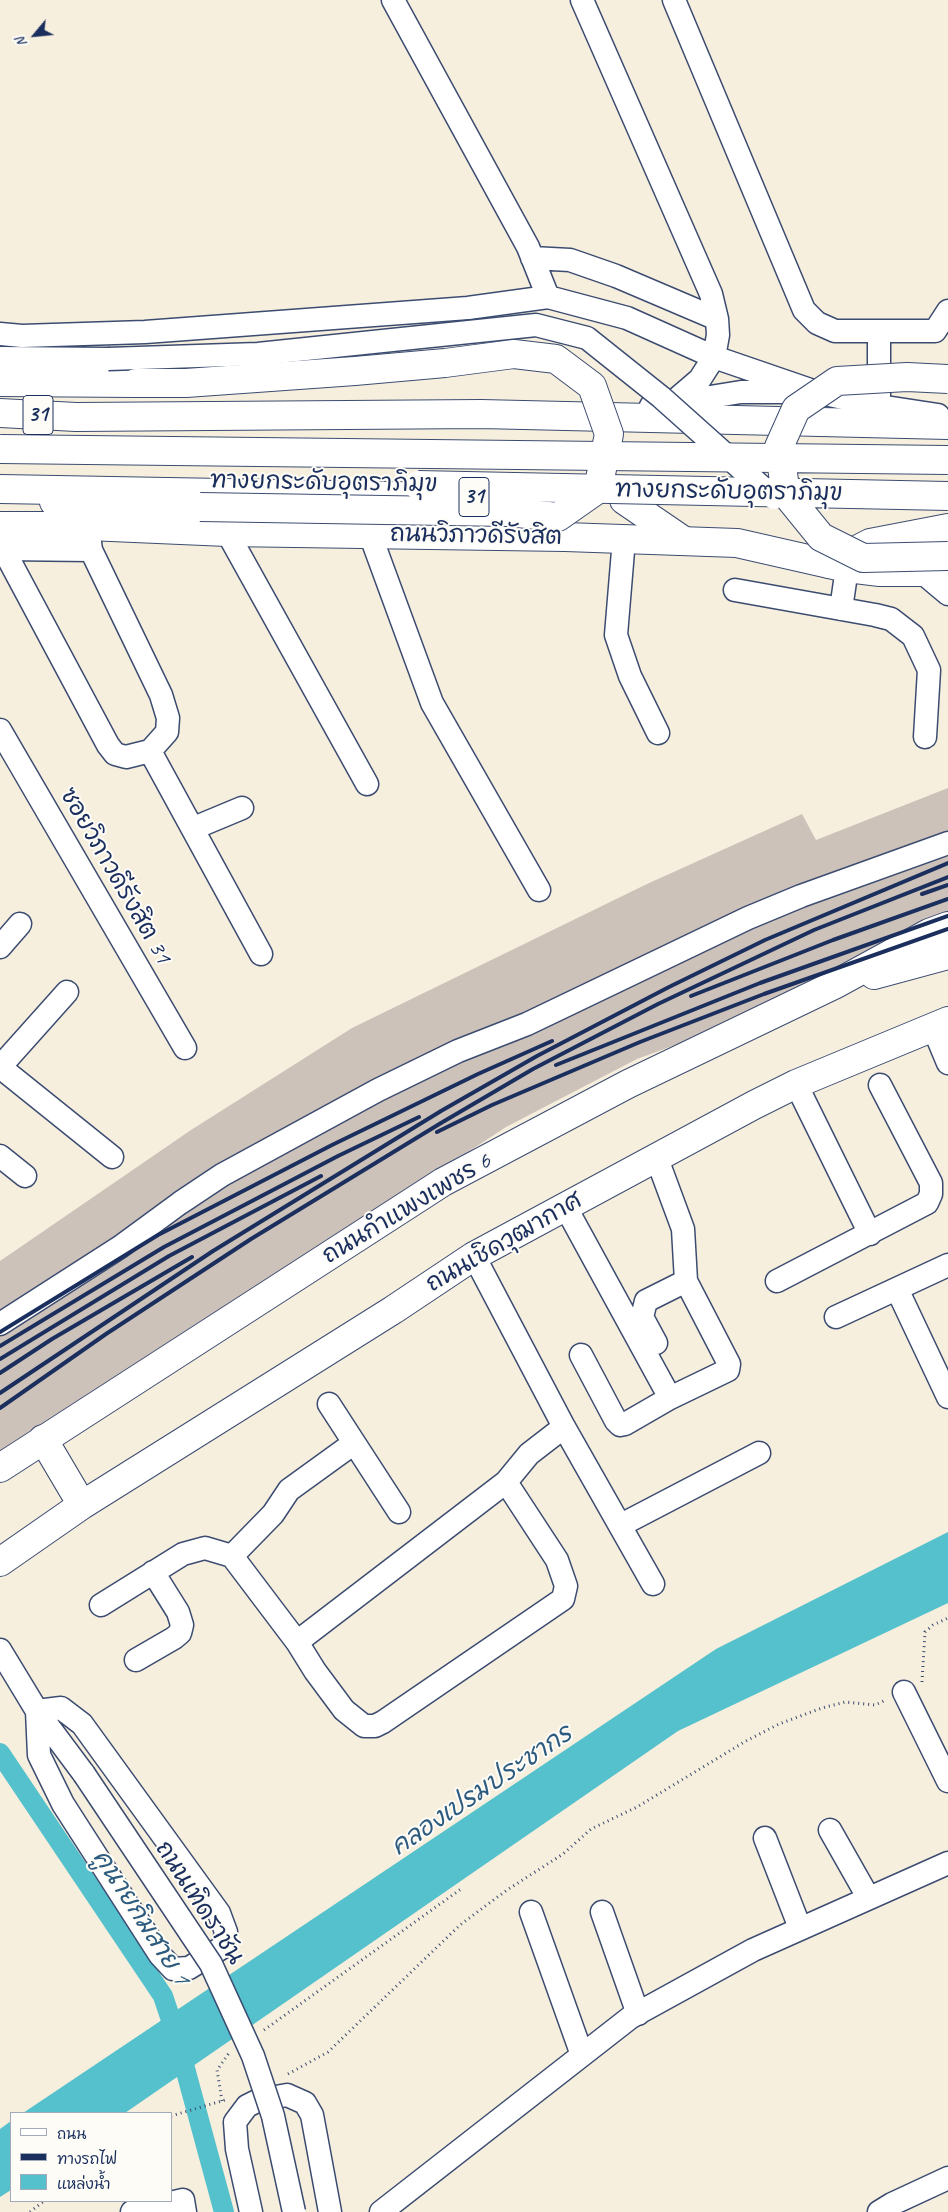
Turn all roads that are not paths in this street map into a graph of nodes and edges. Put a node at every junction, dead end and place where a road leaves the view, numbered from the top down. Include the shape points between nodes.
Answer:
1 (393, 0) edge
2 (582, 0) edge
3 (674, 0) edge
4 (532, 258) junction
5 (548, 297) junction
6 (948, 311) edge
7 (717, 319) junction
8 (879, 331) junction
9 (942, 331) edge
10 (0, 334) edge
11 (714, 357) junction
12 (0, 358) edge
13 (948, 379) edge
14 (0, 382) edge
15 (816, 392) junction
16 (0, 403) edge
17 (672, 403) junction
18 (879, 406) junction
19 (0, 413) edge
20 (481, 414) junction
21 (948, 416) edge
22 (76, 417) junction
23 (948, 425) edge
24 (0, 449) edge
25 (948, 460) edge
26 (0, 474) edge
27 (0, 489) edge
28 (948, 496) edge
29 (624, 500) junction
30 (0, 502) edge
31 (948, 506) edge
32 (948, 528) edge
33 (228, 532) junction
34 (370, 534) junction
35 (821, 537) junction
36 (89, 538) junction
37 (1, 539) edge
38 (624, 539) junction
39 (684, 541) junction
40 (948, 556) edge
41 (838, 566) junction
42 (935, 573) edge
43 (735, 590) dead end
44 (948, 594) edge
45 (841, 609) junction
46 (0, 730) edge
47 (658, 733) dead end
48 (926, 736) dead end
49 (150, 751) junction
50 (367, 784) dead end
51 (242, 808) dead end
52 (194, 828) junction
53 (948, 843) edge
54 (539, 890) dead end
55 (20, 924) dead end
56 (948, 926) edge
57 (0, 947) edge
58 (261, 954) dead end
59 (948, 955) edge
60 (834, 985) junction
61 (67, 992) dead end
62 (940, 1024) edge
63 (185, 1048) dead end
64 (948, 1063) edge
65 (0, 1067) edge
66 (796, 1084) junction
67 (880, 1085) dead end
68 (0, 1156) edge
69 (656, 1156) junction
70 (112, 1158) dead end
71 (25, 1176) dead end
72 (565, 1206) junction
73 (870, 1234) junction
74 (474, 1256) junction
75 (948, 1265) edge
76 (686, 1281) junction
77 (777, 1281) dead end
78 (897, 1289) junction
79 (836, 1317) dead end
80 (0, 1324) edge
81 (581, 1355) dead end
82 (676, 1395) junction
83 (948, 1397) edge
84 (329, 1404) dead end
85 (564, 1427) junction
86 (43, 1439) junction
87 (354, 1443) junction
88 (759, 1454) dead end
89 (0, 1468) edge
90 (506, 1482) junction
91 (82, 1505) junction
92 (399, 1512) dead end
93 (621, 1525) junction
94 (232, 1556) junction
95 (0, 1562) edge
96 (153, 1572) junction
97 (653, 1584) dead end
98 (101, 1605) dead end
99 (297, 1642) junction
100 (0, 1650) edge
101 (136, 1660) dead end
102 (904, 1692) road end
103 (37, 1711) junction
104 (948, 1781) edge
105 (830, 1830) dead end
106 (765, 1838) dead end
107 (948, 1863) edge
108 (868, 1897) junction
109 (531, 1912) dead end
110 (602, 1912) dead end
111 (800, 1928) junction
112 (638, 2014) junction
113 (582, 2055) junction
114 (948, 2178) edge
115 (132, 2212) edge
116 (185, 2212) edge
117 (251, 2212) edge
118 (294, 2212) edge
119 (330, 2212) edge
120 (381, 2212) edge
121 (880, 2212) edge

1 - 4 street
2 - 7 street via 711,294
3 - 8 street via 804,310 817,323 835,331
4 - 5 street
4 - 7 street via 570,260
5 - 10 street via 468,308 145,332
5 - 11 street via 627,318
6 - 9 street
7 - 11 street
8 - 9 street
8 - 18 street
11 - 15 street
11 - 17 street via 700,379
12 - 35 street, bridge via 108,359 258,354 536,324 587,338 661,397
13 - 35 main road, bridge via 907,377 837,381 796,409 779,447 786,494
14 - 30 main road, bridge via 186,383 355,371 514,354 556,359 592,386 609,434 598,489 558,518 507,512
15 - 17 street via 741,392
15 - 18 street
16 - 22 main road, 31
17 - 20 street via 637,408
18 - 21 street
19 - 22 main road, 31
20 - 22 main road, 31
20 - 23 main road, 31
24 - 25 main road, ทางยกระดับอุตราภิมุข / 31, bridge
26 - 28 main road, ทางยกระดับอุตราภิมุข / 31, bridge
27 - 29 main road, ถนนวิภาวดีรังสิต / 31
29 - 31 main road, ถนนวิภาวดีรังสิต / 31
29 - 39 main road
32 - 41 main road via 870,542
33 - 34 main road, ถนนวิภาวดีรังสิต / 31
33 - 36 main road, ถนนวิภาวดีรังสิต / 31
33 - 50 street
34 - 38 main road, ถนนวิภาวดีรังสิต / 31
34 - 54 street via 432,703
35 - 40 main road, bridge via 863,558
36 - 37 main road, ถนนวิภาวดีรังสิต / 31
36 - 49 street via 161,695 168,718 167,732
37 - 49 street via 108,745 116,754 126,757
38 - 39 main road, ถนนวิภาวดีรังสิต / 31
38 - 47 street via 616,635 630,676
39 - 41 main road, ถนนวิภาวดีรังสิต / 31 via 737,543
41 - 42 main road, ถนนวิภาวดีรังสิต / 31
41 - 45 street
42 - 44 street
43 - 45 street
45 - 48 street via 891,619 913,636 929,670
46 - 63 street, ซอยวิภาวดีรังสิต 31
49 - 52 street
51 - 52 street
52 - 58 street
53 - 80 street via 748,918 527,1024 458,1051 378,1090 222,1175 120,1247
55 - 57 street
56 - 60 main road, ถนนกำแพงเพชร 6
59 - 60 main road, ถนนกำแพงเพชร 6
60 - 86 main road, ถนนกำแพงเพชร 6 via 628,1084 444,1182
61 - 65 street
62 - 64 street
62 - 66 main road, ถนนเชิดวุฒากาศ
65 - 70 street
66 - 69 main road, ถนนเชิดวุฒากาศ
66 - 73 street
67 - 73 street via 931,1183 931,1194 927,1203
68 - 71 street
69 - 72 main road, ถนนเชิดวุฒากาศ
69 - 76 street via 683,1229
72 - 74 main road, ถนนเชิดวุฒากาศ
72 - 82 street
73 - 77 street
74 - 85 street
74 - 91 main road, ถนนเชิดวุฒากาศ
75 - 78 street
76 - 82 street via 646,1300 642,1317
76 - 82 street via 729,1364 728,1370
78 - 79 street
78 - 83 street
81 - 82 street via 620,1425
84 - 87 street
85 - 90 street via 530,1454
85 - 93 street
86 - 89 main road, ถนนกำแพงเพชร 6
86 - 91 main road
87 - 92 street
87 - 94 street via 289,1490 273,1514
88 - 93 street
90 - 99 street
90 - 99 street via 557,1560 566,1586 563,1599 375,1726 364,1726 344,1710
91 - 95 main road, ถนนเชิดวุฒากาศ
93 - 97 street
94 - 96 street via 205,1548 196,1549
94 - 99 street
96 - 98 street
96 - 101 street via 178,1612 182,1625 174,1638
100 - 103 street, ถนนเทิดราชัน
102 - 104 street
103 - 103 street via 61,1708 82,1724 219,1913 226,1932 224,1947 189,1968 173,1969 160,1955 59,1796 39,1755
103 - 118 street, ถนนเทิดราชัน, bridge via 84,1774 211,1964 256,2065 273,2116
105 - 108 street
106 - 111 street
107 - 108 street
108 - 111 street
109 - 113 street
110 - 112 street
111 - 112 street via 753,1950
112 - 113 street
113 - 120 street
114 - 121 street
115 - 116 street via 183,2200
117 - 119 street via 236,2149 235,2122 247,2106 259,2100 287,2095 305,2103 312,2115

